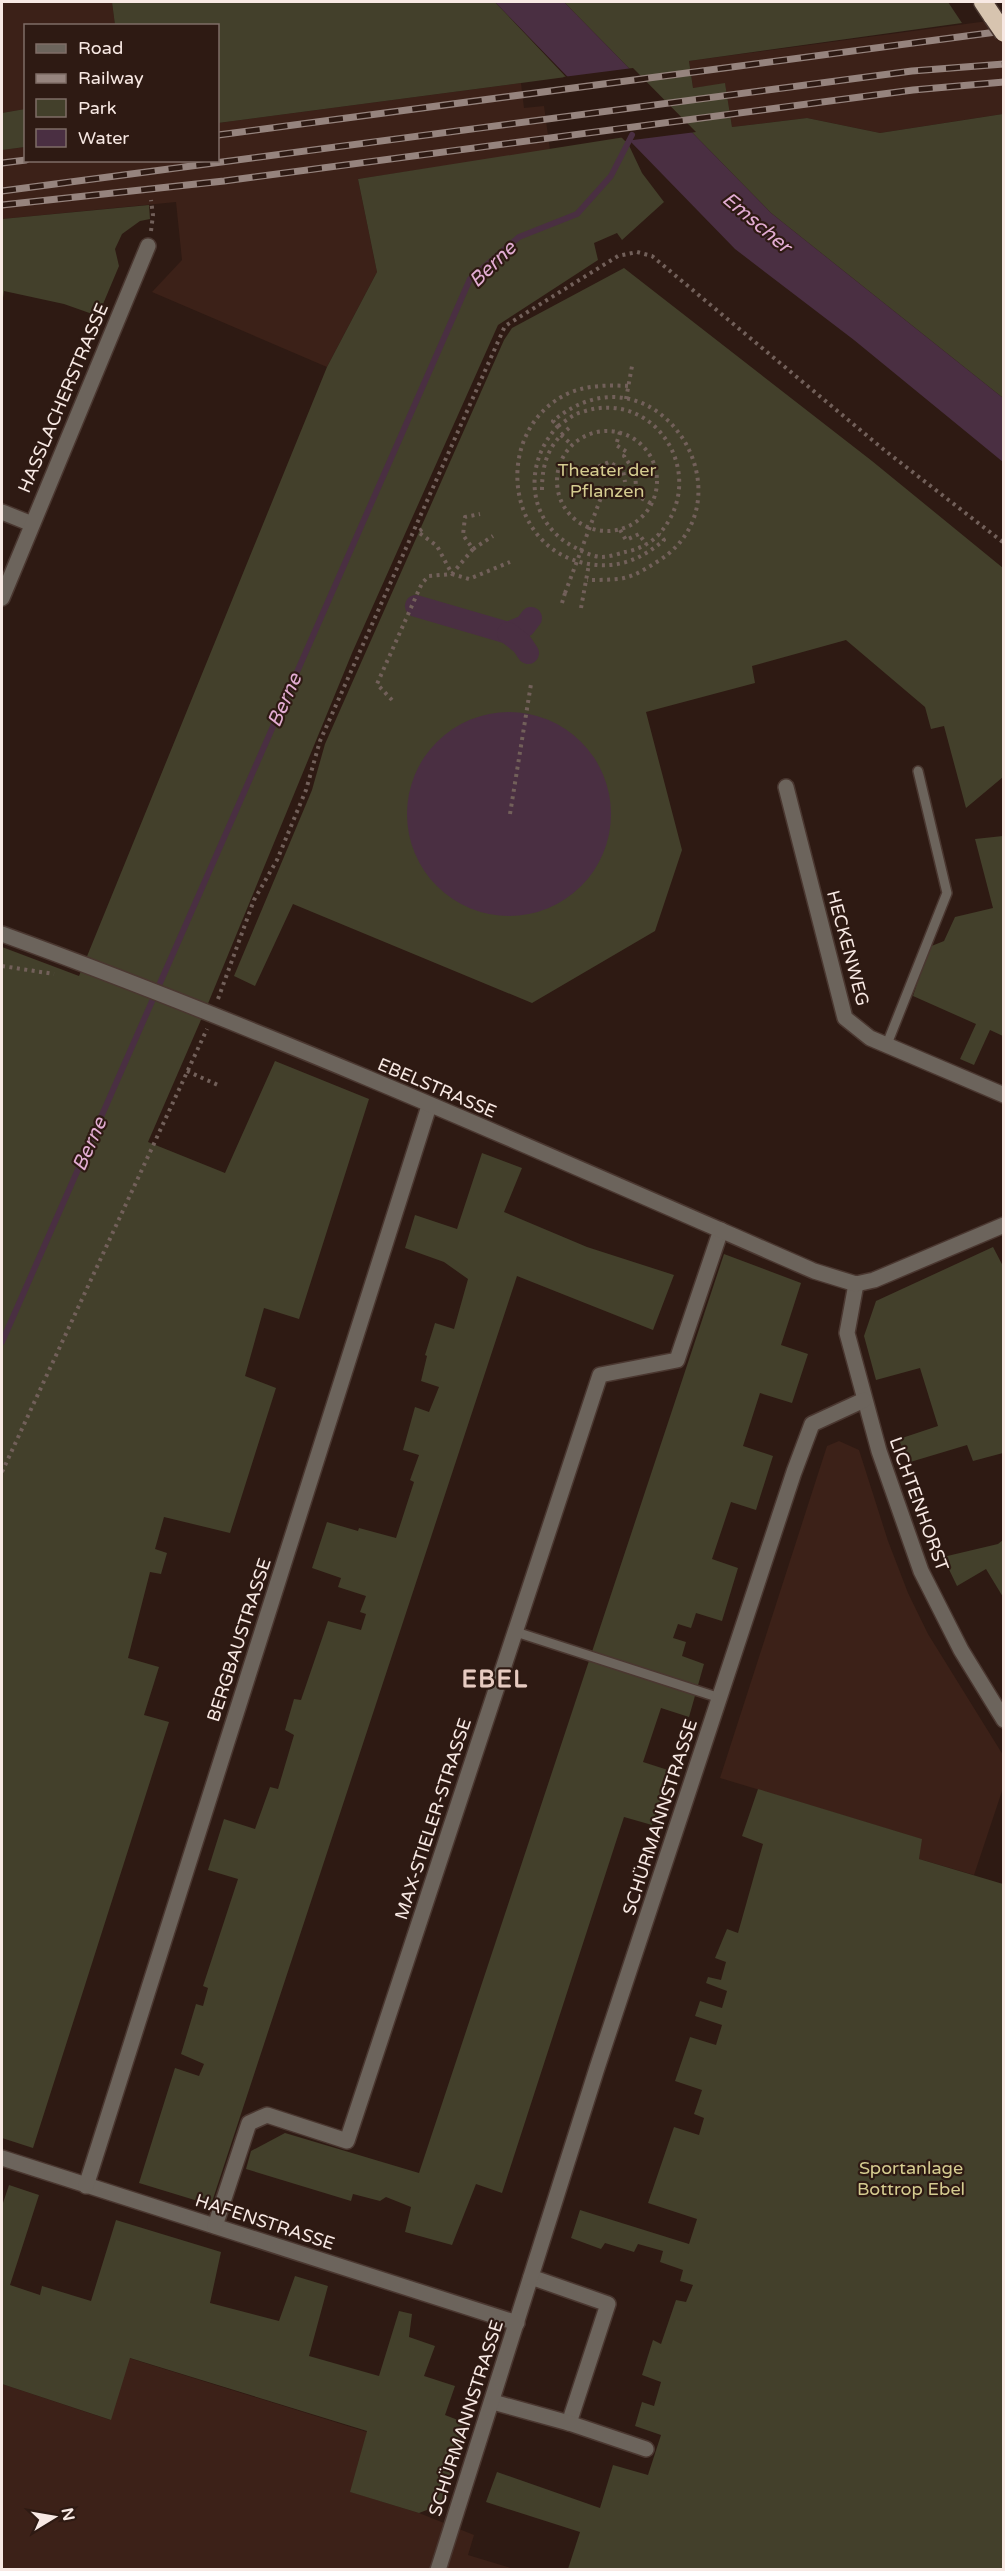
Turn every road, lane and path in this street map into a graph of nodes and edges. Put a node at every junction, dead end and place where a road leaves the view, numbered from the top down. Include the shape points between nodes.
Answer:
1 (983, 2) edge
2 (1004, 33) edge
3 (151, 200) dead end
4 (153, 215) dead end
5 (148, 246) dead end
6 (632, 366) dead end
7 (628, 386) junction
8 (626, 399) junction
9 (558, 426) junction
10 (569, 428) dead end
11 (620, 432) junction
12 (561, 435) junction
13 (572, 444) junction
14 (542, 449) junction
15 (548, 453) junction
16 (624, 456) junction
17 (619, 466) junction
18 (589, 477) dead end
19 (625, 482) dead end
20 (605, 487) dead end
21 (542, 490) dead end
22 (652, 504) junction
23 (2, 512) edge
24 (480, 514) dead end
25 (32, 524) junction
26 (422, 529) dead end
27 (620, 530) junction
28 (659, 534) junction
29 (494, 536) dead end
30 (1004, 543) edge
31 (646, 544) junction
32 (473, 549) junction
33 (510, 562) dead end
34 (589, 564) junction
35 (453, 574) junction
36 (587, 580) junction
37 (2, 598) edge
38 (562, 603) dead end
39 (581, 608) dead end
40 (531, 684) dead end
41 (392, 700) dead end
42 (918, 771) dead end
43 (786, 787) dead end
44 (510, 814) dead end
45 (2, 934) edge
46 (212, 1016) junction
47 (887, 1044) junction
48 (187, 1071) junction
49 (220, 1086) dead end
50 (1004, 1095) edge
51 (429, 1106) junction
52 (1004, 1224) edge
53 (721, 1230) junction
54 (856, 1284) junction
55 (864, 1400) junction
56 (2, 1472) edge
57 (516, 1632) junction
58 (720, 1698) junction
59 (1004, 1720) edge
60 (2, 2158) edge
61 (86, 2186) junction
62 (215, 2226) junction
63 (531, 2277) junction
64 (517, 2323) junction
65 (493, 2402) junction
66 (569, 2423) junction
67 (646, 2450) dead end
68 (438, 2570) edge

1 - 2 highway, bridge
3 - 4 path
5 - 25 street, HASSLACHERSTRASSE
6 - 7 path
7 - 8 path
7 - 34 path via 598,385 569,393 544,410 526,434 518,463 521,505 536,533 546,545 572,561
8 - 9 path via 604,397 579,404 553,421
8 - 36 path via 644,403 677,430 691,450 698,478 697,495 682,538 666,556 642,572 620,579
9 - 14 path
9 - 28 path via 580,412 618,408 653,425 663,435 672,447 679,469 680,492 673,513
10 - 12 path
11 - 13 path via 584,435
11 - 16 path via 616,445 627,452
11 - 22 path via 638,441 655,467 656,494
12 - 13 path
12 - 15 path
13 - 27 path via 558,468 558,494 564,509 585,528
14 - 15 path
14 - 31 path via 533,484 537,507 561,541 602,557 637,550
15 - 21 path via 542,471
16 - 17 path
16 - 22 path via 635,472 636,488 643,490 641,498
17 - 18 path via 600,464
17 - 19 path
20 - 38 path, bridge
22 - 27 path via 643,517
23 - 25 street
24 - 32 path via 465,518 463,535
25 - 37 street, HASSLACHERSTRASSE
26 - 35 path via 418,532 437,546
27 - 31 path via 626,540 639,534
28 - 31 path
28 - 34 path via 664,540 629,562
29 - 32 path
30 - 46 path via 883,449 652,256 637,252 618,256 505,326 320,741 306,790 277,860 254,900
32 - 35 path
33 - 35 path via 469,579
34 - 36 path
35 - 41 path via 429,576 422,583 377,684
36 - 39 path
40 - 44 path
42 - 47 lane via 948,893
43 - 47 street, HECKENWEG via 845,1018 870,1038
45 - 46 street, EBELSTRASSE
46 - 48 path
46 - 51 street, EBELSTRASSE
47 - 50 street, HECKENWEG
48 - 49 path
48 - 56 path
51 - 53 street, EBELSTRASSE
51 - 61 street, BERGBAUSTRASSE
52 - 54 street via 892,1274
53 - 54 street, EBELSTRASSE via 814,1271
53 - 57 street, MAX-STIELER-STRASSE via 677,1360 600,1375
54 - 55 street, LICHTENHORST via 847,1333
55 - 58 street, SCHÜRMANNSTRASSE via 812,1424
55 - 59 street, LICHTENHORST via 921,1571 961,1650
57 - 58 lane
57 - 62 street, MAX-STIELER-STRASSE via 347,2140 267,2115 249,2123
58 - 63 street, SCHÜRMANNSTRASSE
60 - 61 street, HAFENSTRASSE
61 - 62 street, HAFENSTRASSE
62 - 64 street, HAFENSTRASSE
63 - 64 street, SCHÜRMANNSTRASSE
63 - 66 street via 608,2304
64 - 65 street, SCHÜRMANNSTRASSE
65 - 66 street
65 - 68 street, SCHÜRMANNSTRASSE
66 - 67 street

